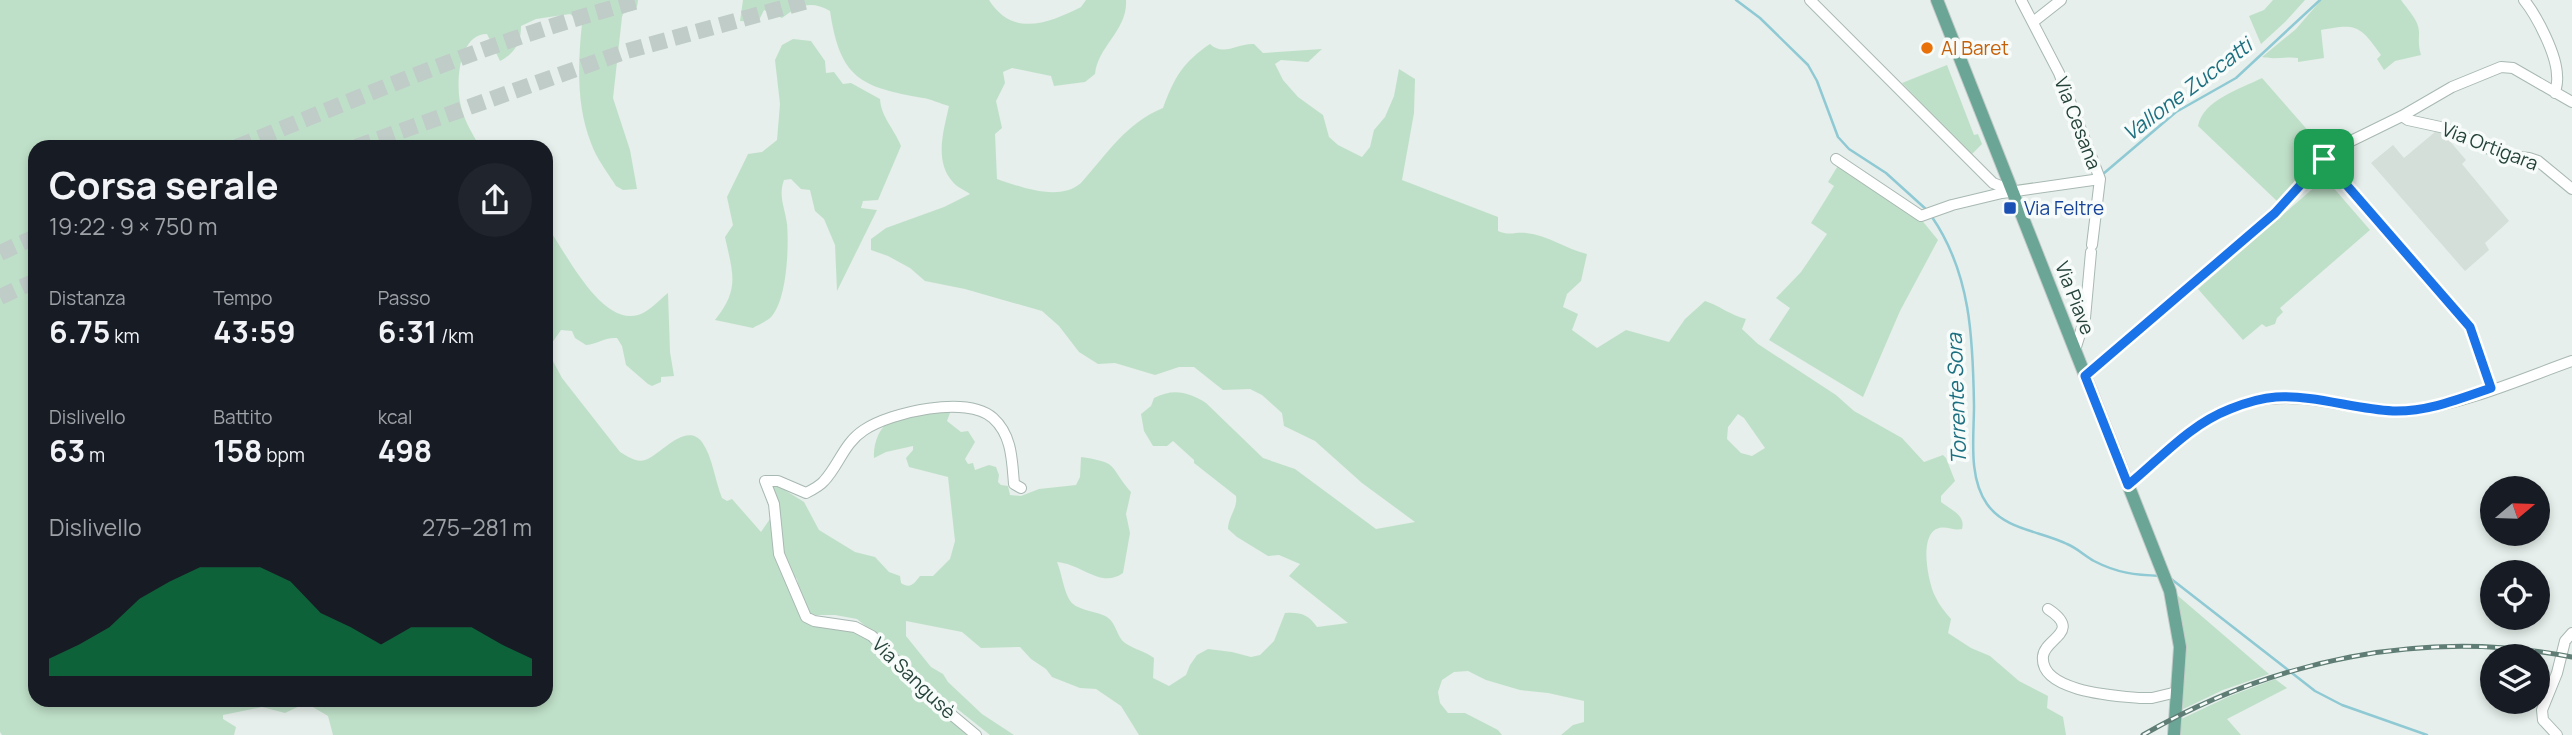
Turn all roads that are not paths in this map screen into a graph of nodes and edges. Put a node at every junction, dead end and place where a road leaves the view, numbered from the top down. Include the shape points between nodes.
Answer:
1 (1810, 0) edge
2 (1937, 0) edge
3 (2021, 0) edge
4 (2061, 0) edge
5 (2524, 0) edge
6 (2033, 22) junction
7 (2555, 93) junction
8 (2572, 102) edge
9 (2402, 116) junction
10 (1836, 159) dead end
11 (2324, 159) junction
12 (2100, 179) junction
13 (2572, 189) edge
14 (2013, 191) junction
15 (2075, 350) junction
16 (2572, 361) edge
17 (2085, 376) junction
18 (2491, 388) junction
19 (2128, 485) junction
20 (1021, 488) dead end
21 (2048, 609) dead end
22 (2572, 633) edge
23 (2177, 692) junction
24 (976, 735) edge
25 (2174, 735) edge
26 (2557, 735) edge

1 - 14 street via 1993,183
2 - 14 main road, Via Piave
3 - 6 street, Via Cesana
4 - 6 street
5 - 7 street via 2535,14 2558,75
6 - 12 street, Via Cesana via 2071,102
7 - 8 street
7 - 9 street via 2513,68 2501,67 2452,87
9 - 11 street
9 - 13 street, Via Ortigara via 2445,128 2502,155 2538,161
10 - 14 street, Via Cesana via 1919,215
11 - 17 street via 2275,213
11 - 18 street via 2470,327
12 - 14 street, Via Cesana
12 - 15 street via 2085,318
14 - 15 main road, Via Piave
15 - 17 main road, Via Piave
16 - 18 street
17 - 19 main road, Via Piave
18 - 19 street via 2412,410 2277,397 2258,400 2196,427
19 - 23 main road, Via Piave via 2170,591 2180,647
20 - 24 street, Via Sangusè via 1014,484 1010,443 997,423 992,416 968,407 925,408 863,430 847,445 824,482 806,493 778,481 765,481 774,504 779,554 806,617 855,627 872,636
21 - 23 street via 2063,624 2045,650 2044,666 2065,686 2140,698
22 - 26 street via 2565,641 2542,710 2543,720
23 - 25 main road, Via Piave

